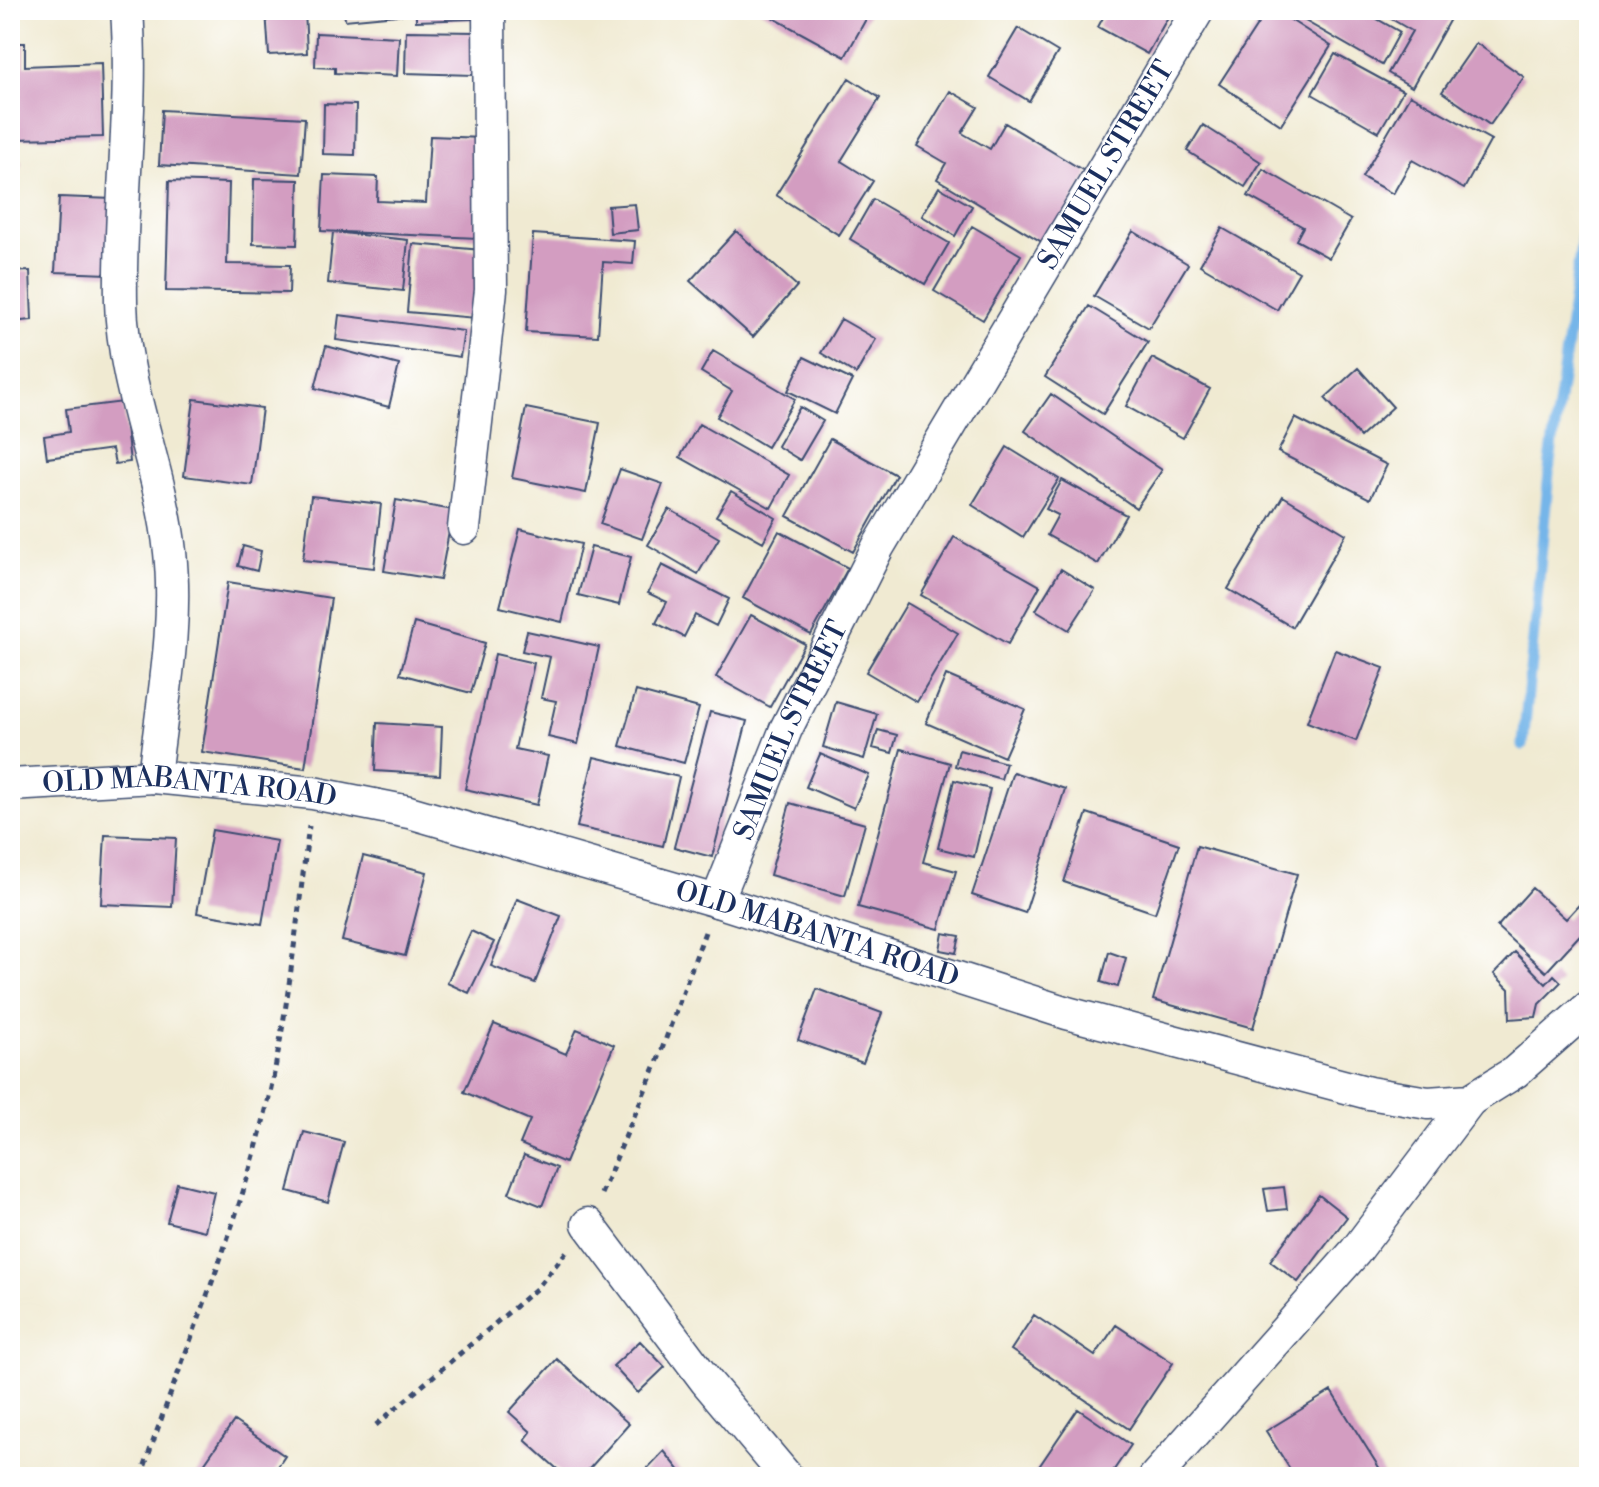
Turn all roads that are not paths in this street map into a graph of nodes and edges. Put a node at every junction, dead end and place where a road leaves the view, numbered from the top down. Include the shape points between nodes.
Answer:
1 (127, 10) edge
2 (489, 10) edge
3 (1198, 10) edge
4 (464, 528) dead end
5 (154, 777) junction
6 (10, 785) edge
7 (717, 901) junction
8 (1589, 1007) edge
9 (1470, 1100) junction
10 (588, 1224) road end
11 (787, 1477) edge
12 (1155, 1477) edge

1 - 5 street via 121,303 127,372 170,553 172,621
2 - 4 street via 491,290
3 - 7 street, SAMUEL STREET via 878,547 786,729
5 - 6 street, OLD MABANTA ROAD
5 - 7 street, OLD MABANTA ROAD via 313,793 409,812
7 - 9 street, OLD MABANTA ROAD via 1067,1013 1354,1089 1428,1103
8 - 9 street, OLD MABANTA ROAD via 1515,1072
9 - 12 street via 1355,1252
10 - 11 street via 706,1381

